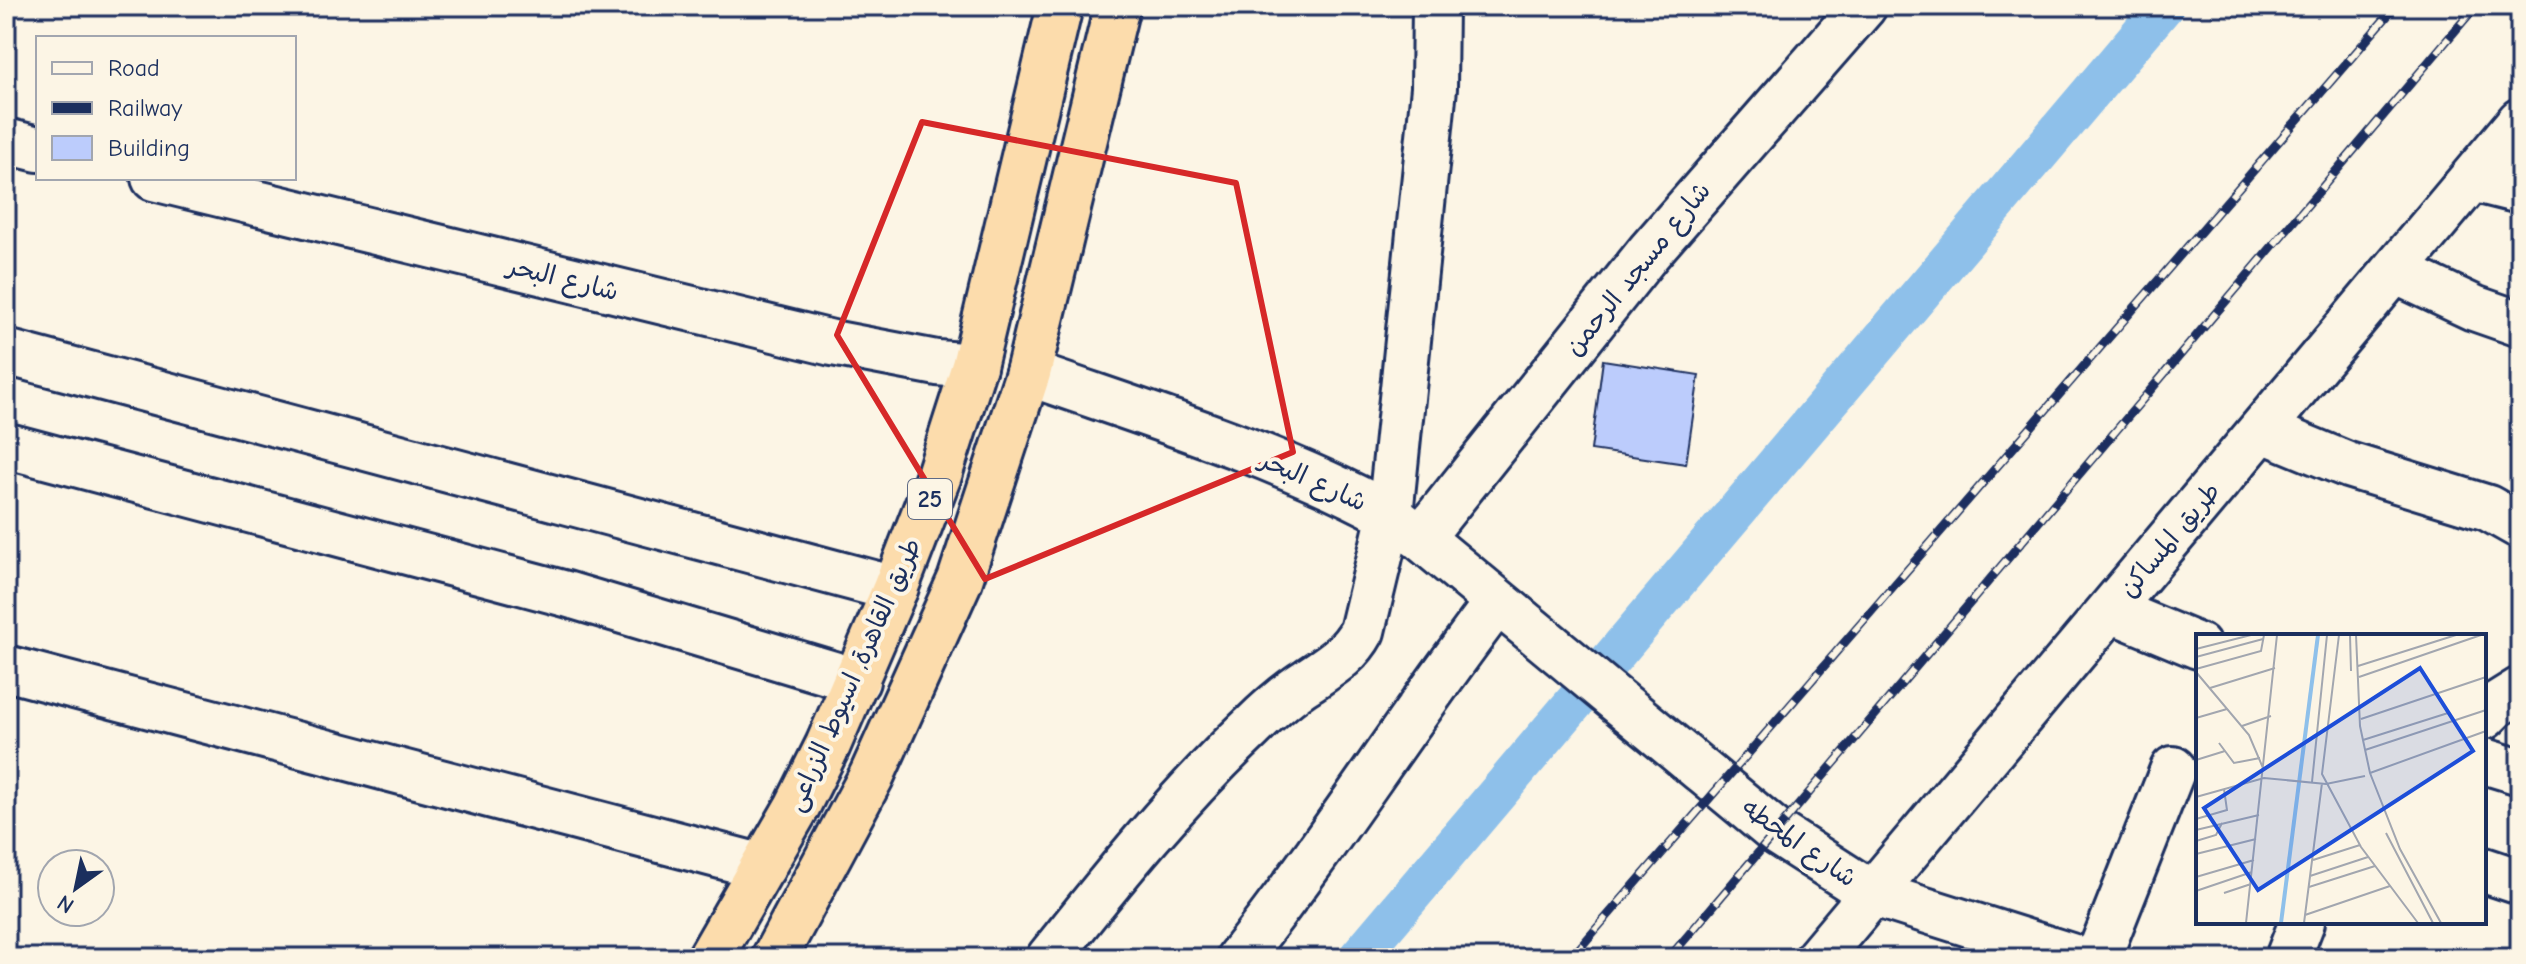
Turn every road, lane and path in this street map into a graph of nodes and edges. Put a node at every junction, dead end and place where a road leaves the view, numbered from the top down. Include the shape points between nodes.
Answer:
1 (1060, 6) edge
2 (1117, 6) edge
3 (1435, 6) edge
4 (1864, 6) edge
5 (2520, 121) edge
6 (6, 141) edge
7 (36, 148) edge
8 (2472, 179) junction
9 (162, 180) edge
10 (2520, 191) edge
11 (2395, 271) junction
12 (2517, 310) edge
13 (6, 352) edge
14 (974, 366) junction
15 (1028, 373) junction
16 (2263, 430) junction
17 (8, 446) dead end
18 (1405, 526) junction
19 (2520, 526) edge
20 (895, 589) junction
21 (1497, 602) junction
22 (2111, 610) junction
23 (2196, 645) edge
24 (1561, 654) joint
25 (6, 668) edge
26 (857, 681) junction
27 (2520, 690) edge
28 (2486, 715) edge
29 (2486, 762) edge
30 (2173, 769) dead end
31 (2520, 772) edge
32 (763, 867) junction
33 (2486, 871) edge
34 (2520, 882) edge
35 (1871, 893) junction
36 (2301, 924) edge
37 (710, 958) edge
38 (774, 958) edge
39 (1049, 958) edge
40 (1239, 958) edge
41 (1818, 958) edge
42 (1837, 958) edge
43 (2077, 958) edge
44 (2098, 958) edge
45 (2288, 958) edge

1 - 14 highway, طريق القاهرة, اسيوط الزراعى / 25
2 - 15 highway, طريق القاهرة, اسيوط الزراعى / 25
3 - 18 street
4 - 18 street, شارع مسجد الرحمن
5 - 8 street, طريق المساكن
6 - 7 street
8 - 10 street
8 - 11 street, طريق المساكن
9 - 14 street, شارع البحر via 832,343
11 - 12 street via 2474,308
11 - 16 street, طريق المساكن
13 - 20 street
14 - 20 highway, طريق القاهرة, اسيوط الزراعى / 25
15 - 18 street, شارع البحر via 1312,477
15 - 38 highway, طريق القاهرة, اسيوط الزراعى / 25 via 960,580 871,777
16 - 19 street via 2348,465 2488,508
16 - 22 street, طريق المساكن
17 - 26 street via 566,594
18 - 21 street, شارع البحر
18 - 39 street via 1347,653 1271,709 1196,782
20 - 26 highway, طريق القاهرة, اسيوط الزراعى / 25
21 - 24 street, شارع البحر
21 - 40 street
22 - 23 street
22 - 35 street, طريق المساكن
24 - 35 street, شارع المحطه via 1776,832
25 - 32 street
26 - 32 highway, طريق القاهرة, اسيوط الزراعى / 25
27 - 28 street
29 - 31 street
30 - 44 street
32 - 37 highway, طريق القاهرة, اسيوط الزراعى / 25
33 - 34 street
35 - 41 street, طريق المساكن
35 - 42 street
35 - 43 street, شارع المحطه
36 - 45 street

